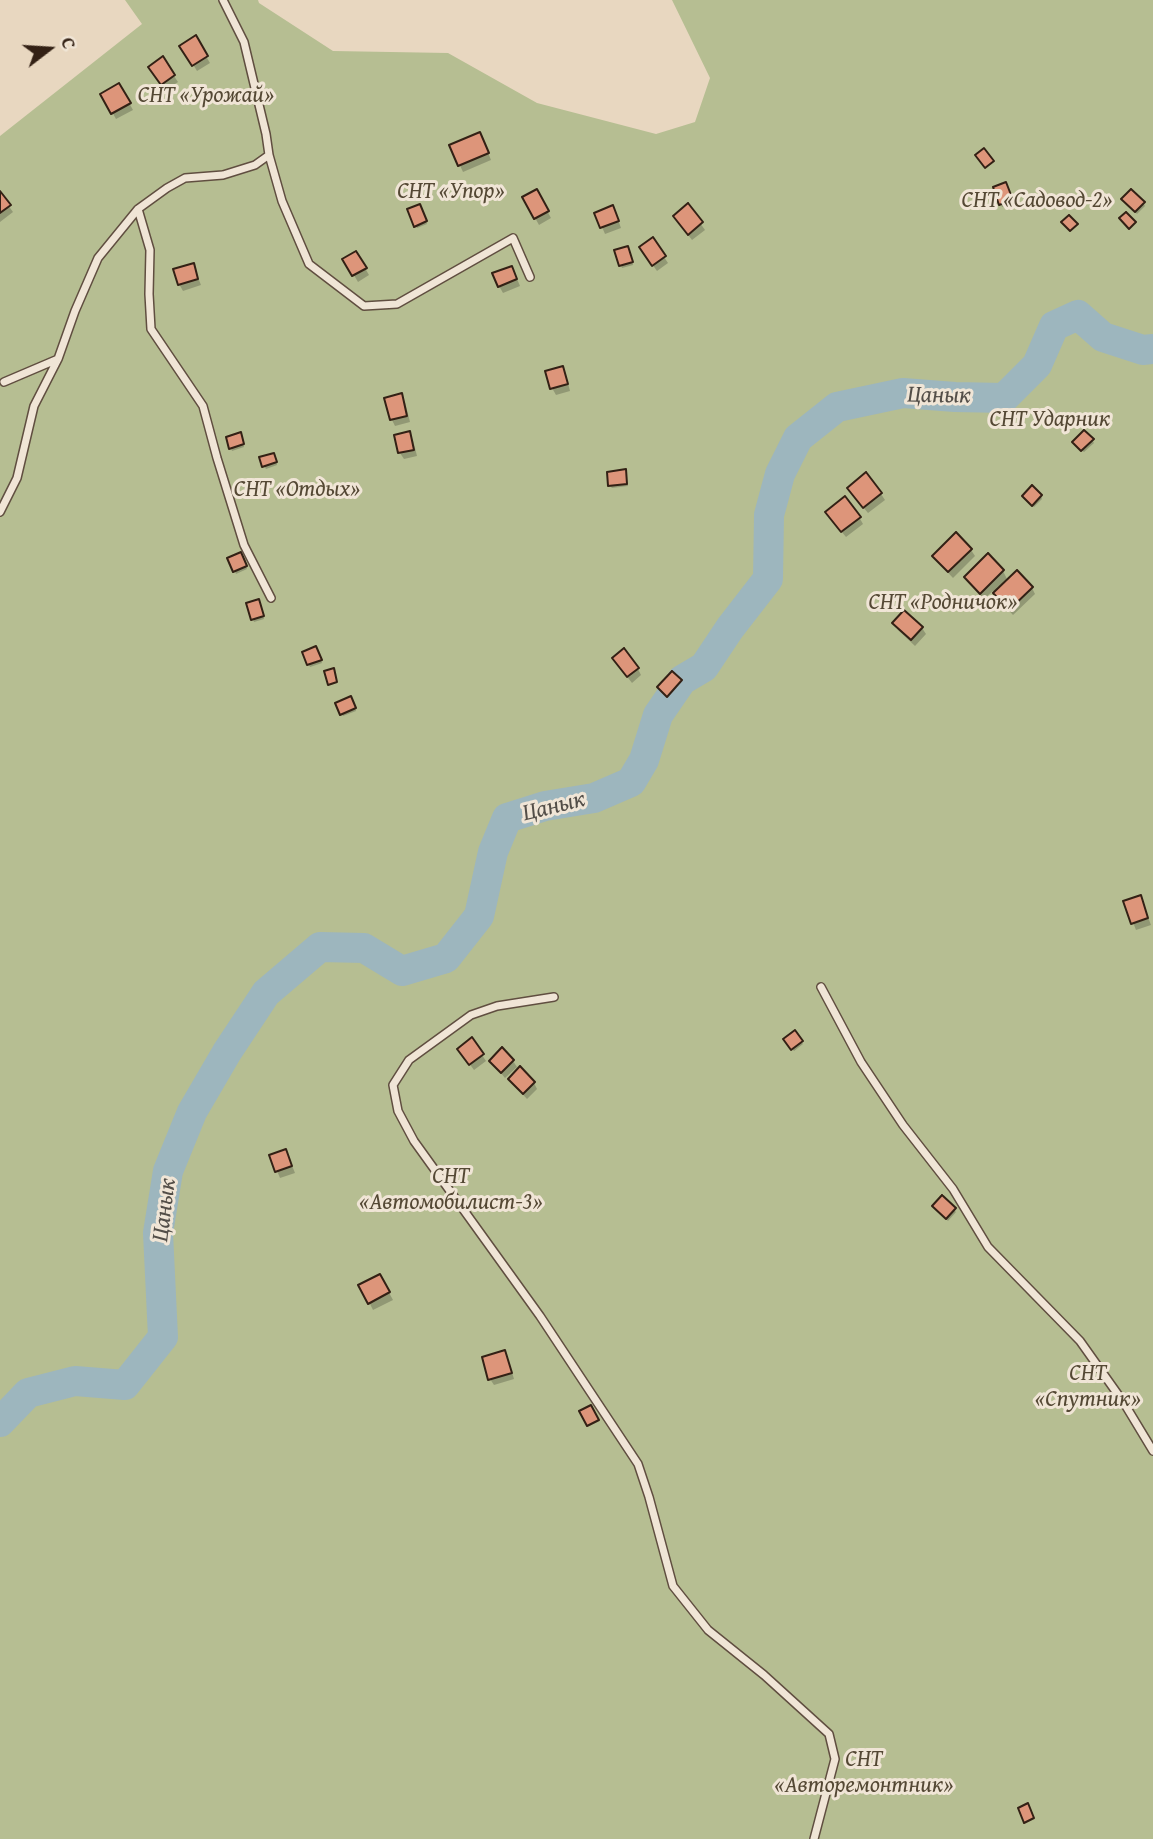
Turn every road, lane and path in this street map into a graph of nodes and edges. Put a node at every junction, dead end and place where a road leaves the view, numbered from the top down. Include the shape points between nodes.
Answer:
1 (223, 0) edge
2 (269, 155) junction
3 (138, 209) junction
4 (530, 277) dead end
5 (58, 359) junction
6 (4, 382) dead end
7 (0, 512) edge
8 (271, 598) dead end
9 (821, 987) dead end
10 (554, 997) dead end
11 (1153, 1451) edge
12 (814, 1839) edge

1 - 2 lane via 244,42
2 - 3 lane via 255,165 223,175 186,178
2 - 4 lane via 282,201 309,264 364,306 397,304 513,238
3 - 5 lane via 98,258
3 - 8 lane via 149,250 151,329 203,406 244,545
5 - 6 lane
5 - 7 lane via 34,406 17,478
9 - 11 lane via 861,1062 953,1189 988,1247 1080,1341
10 - 12 lane via 471,1014 409,1060 393,1085 398,1111 638,1464 673,1586 708,1630 829,1734 835,1759

